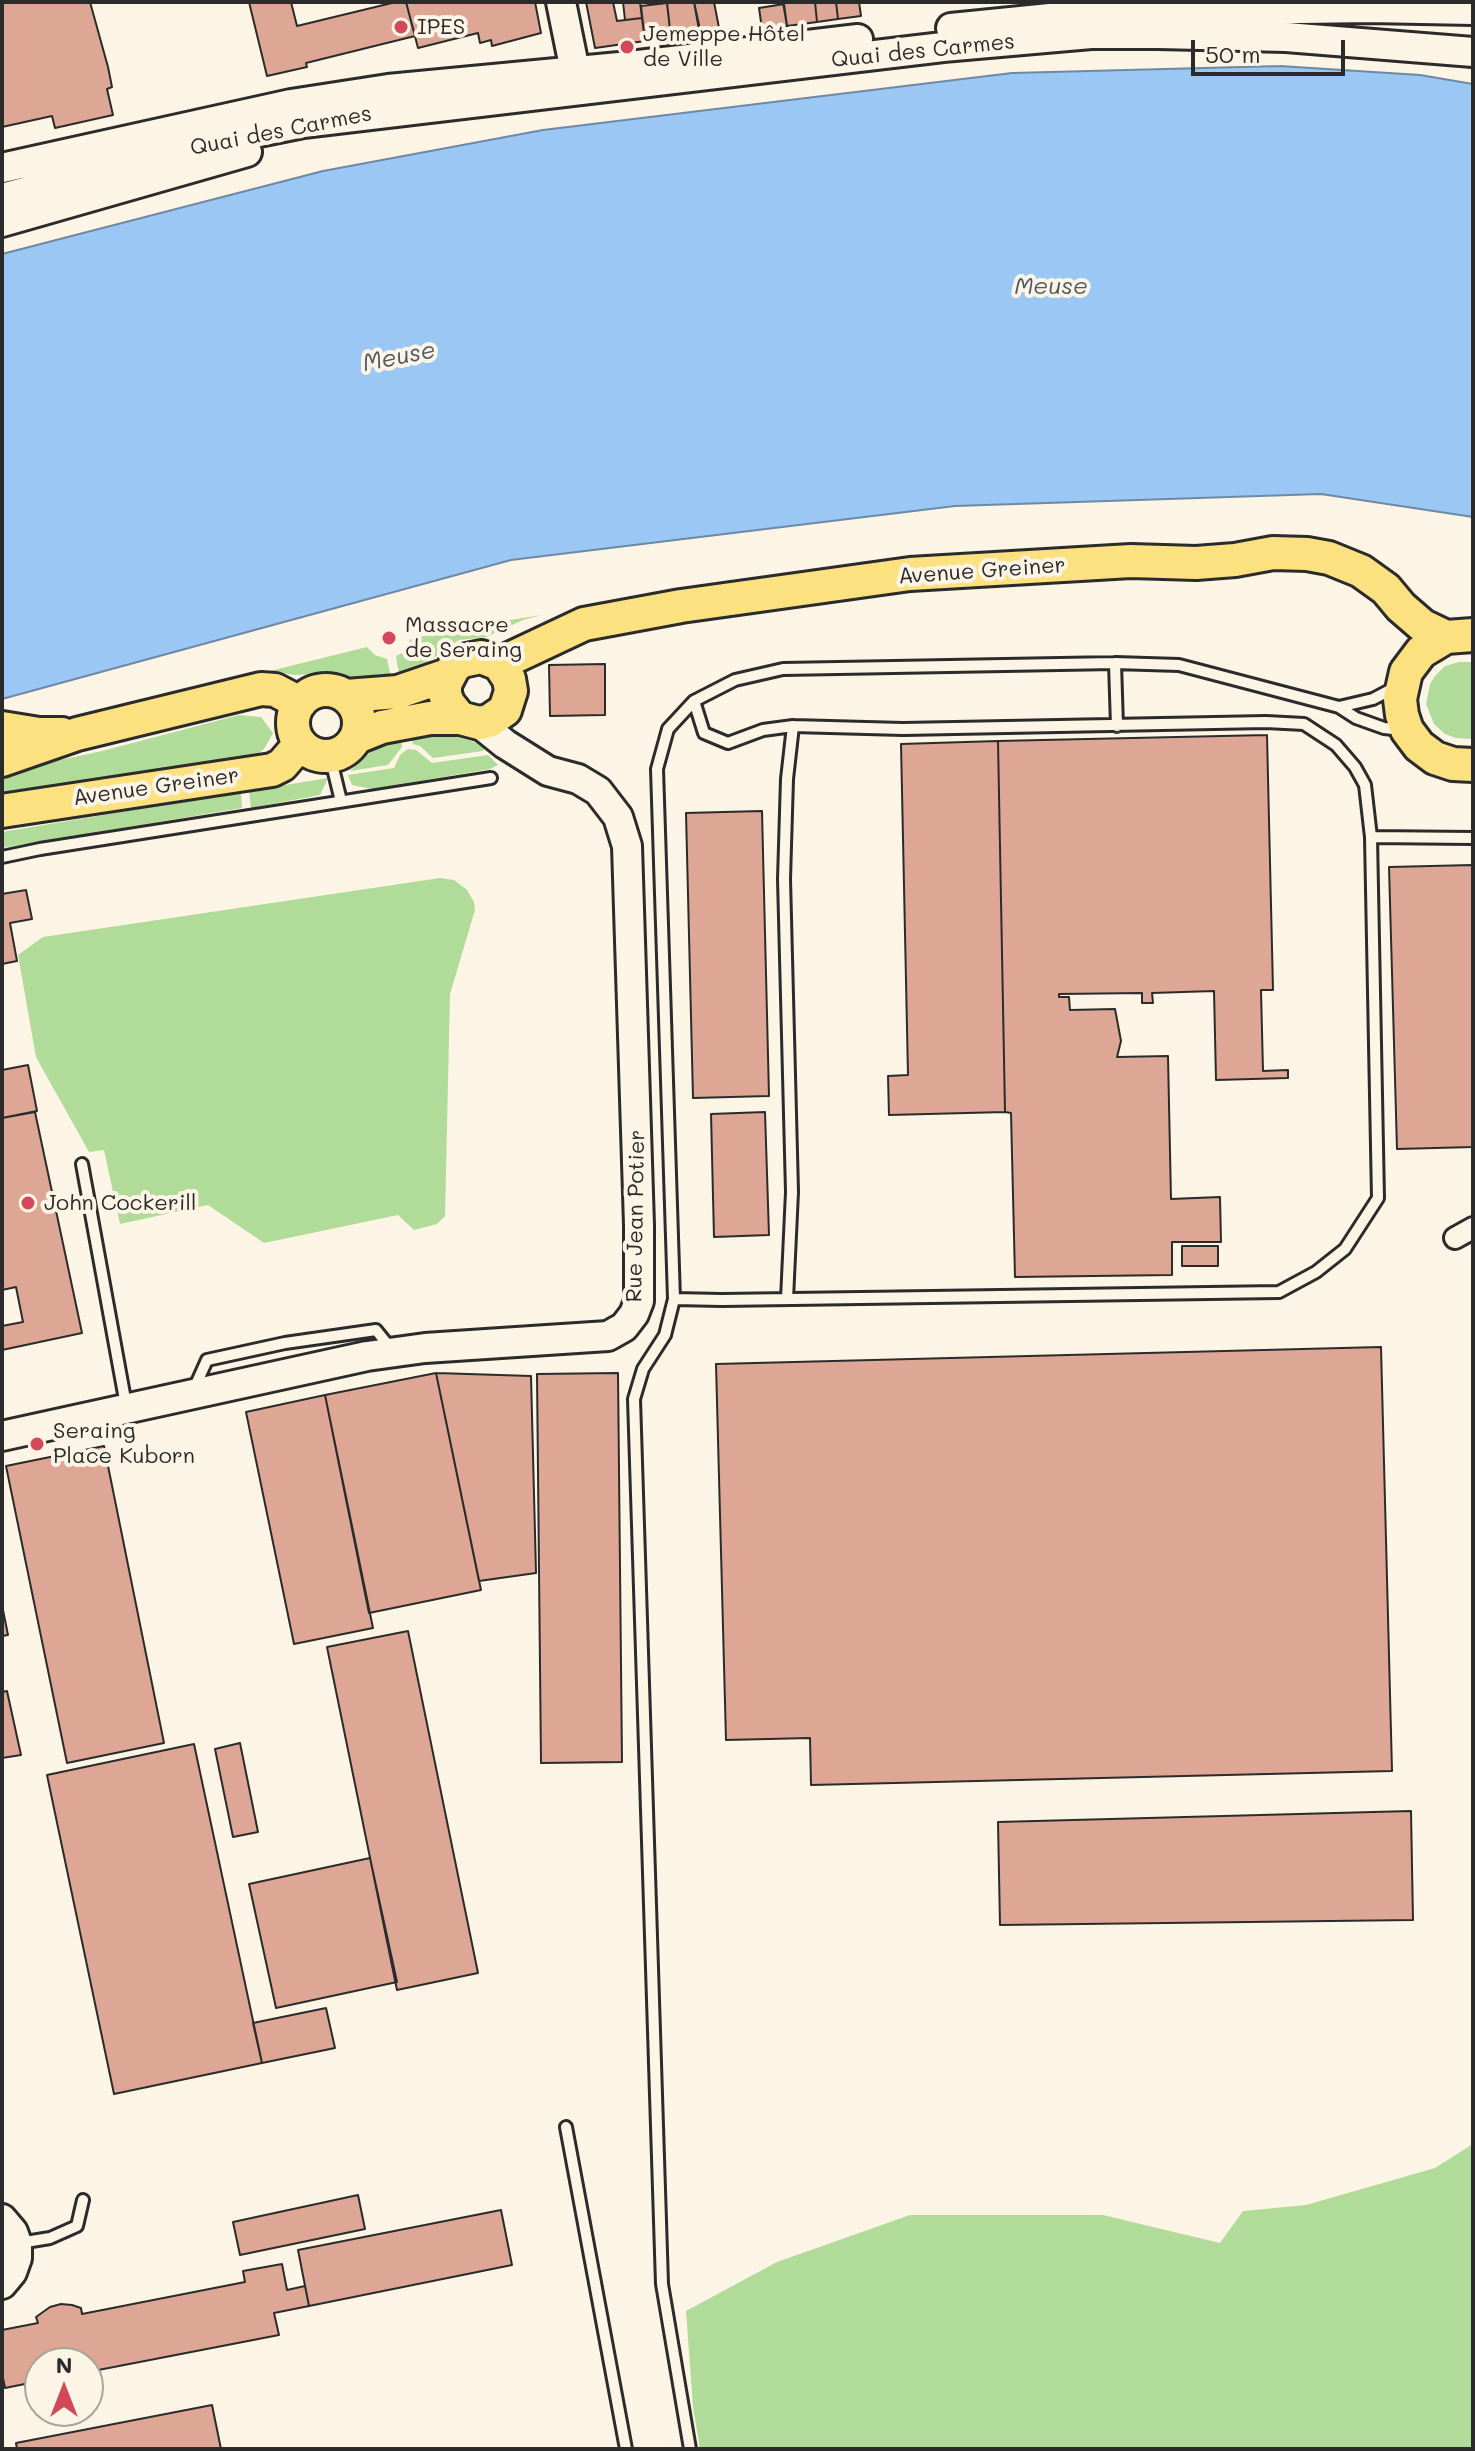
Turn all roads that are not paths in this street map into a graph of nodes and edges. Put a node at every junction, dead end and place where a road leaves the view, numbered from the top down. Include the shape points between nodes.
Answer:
1 (561, 2) edge
2 (1473, 10) edge
3 (1023, 11) edge
4 (1473, 52) edge
5 (575, 71) junction
6 (451, 104) junction
7 (136, 139) junction
8 (2, 150) edge
9 (2, 168) edge
10 (2, 198) edge
11 (2, 222) edge
12 (1401, 607) junction
13 (1459, 636) edge
14 (1115, 663) junction
15 (1407, 672) junction
16 (448, 675) junction
17 (506, 681) junction
18 (346, 696) junction
19 (694, 701) junction
20 (300, 703) junction
21 (1339, 707) junction
22 (470, 720) junction
23 (793, 726) junction
24 (1117, 726) junction
25 (2, 728) edge
26 (1407, 730) junction
27 (77, 734) junction
28 (357, 737) junction
29 (300, 744) junction
30 (330, 756) junction
31 (530, 759) junction
32 (2, 760) edge
33 (1473, 765) edge
34 (491, 778) dead end
35 (341, 801) junction
36 (2, 811) edge
37 (1371, 837) junction
38 (1473, 838) edge
39 (2, 857) edge
40 (82, 1164) dead end
41 (674, 1299) junction
42 (787, 1299) junction
43 (127, 1409) junction
44 (2, 1436) edge
45 (566, 2127) dead end
46 (83, 2200) dead end
47 (2, 2219) edge
48 (17, 2243) junction
49 (2, 2284) edge
50 (626, 2449) edge
51 (690, 2449) edge

1 - 5 main road
2 - 3 main road, Quai des Carmes
3 - 5 main road, Quai des Carmes
4 - 6 main road, Quai des Carmes via 1286,37 1091,34
5 - 7 main road, Quai des Carmes via 291,104
6 - 10 main road, Quai des Carmes via 224,139
6 - 11 main road via 417,117 233,156
7 - 8 main road
7 - 9 main road, Quai des Carmes
12 - 13 main road, Avenue Greiner via 1423,626
12 - 15 main road
12 - 17 main road, Avenue Greiner via 1361,571 1307,554 910,574 584,624 551,637
13 - 15 main road, Avenue Greiner via 1433,643
14 - 19 lane via 783,669 735,680
14 - 21 lane via 1179,665
14 - 24 lane
15 - 21 lane via 1373,699
15 - 26 main road via 1400,699
16 - 17 main road via 454,667 481,657
16 - 18 main road via 398,692
16 - 22 main road via 448,703
17 - 22 main road via 498,716
17 - 31 main road
18 - 20 main road via 317,691
18 - 28 main road via 359,714
19 - 23 lane via 704,733 728,743
19 - 41 lane via 668,729 657,769
20 - 27 main road via 261,689
20 - 29 main road via 293,723
21 - 26 lane via 1384,728
22 - 28 main road via 430,718
22 - 31 main road, Rue Jean Potier
23 - 24 lane
23 - 42 lane via 784,879 792,1192
24 - 37 lane via 1304,724 1336,745 1355,767 1365,785
25 - 27 main road
26 - 33 main road via 1435,758
27 - 32 main road
28 - 30 main road
29 - 30 main road
29 - 36 main road, Avenue Greiner via 272,770
30 - 35 lane
31 - 43 main road, Rue Jean Potier via 598,791 618,817 627,846 637,1086 639,1301 634,1314 608,1336 394,1352
34 - 35 lane
35 - 39 lane
37 - 38 lane
37 - 42 lane via 1378,1198 1345,1249 1316,1272 1279,1292
40 - 43 lane
41 - 42 lane
41 - 51 lane via 665,1335 643,1369 634,1399 662,2284
43 - 44 main road, Rue Jean Potier
45 - 50 lane
46 - 48 lane via 77,2226 50,2238
47 - 48 main road
48 - 49 main road via 12,2272

